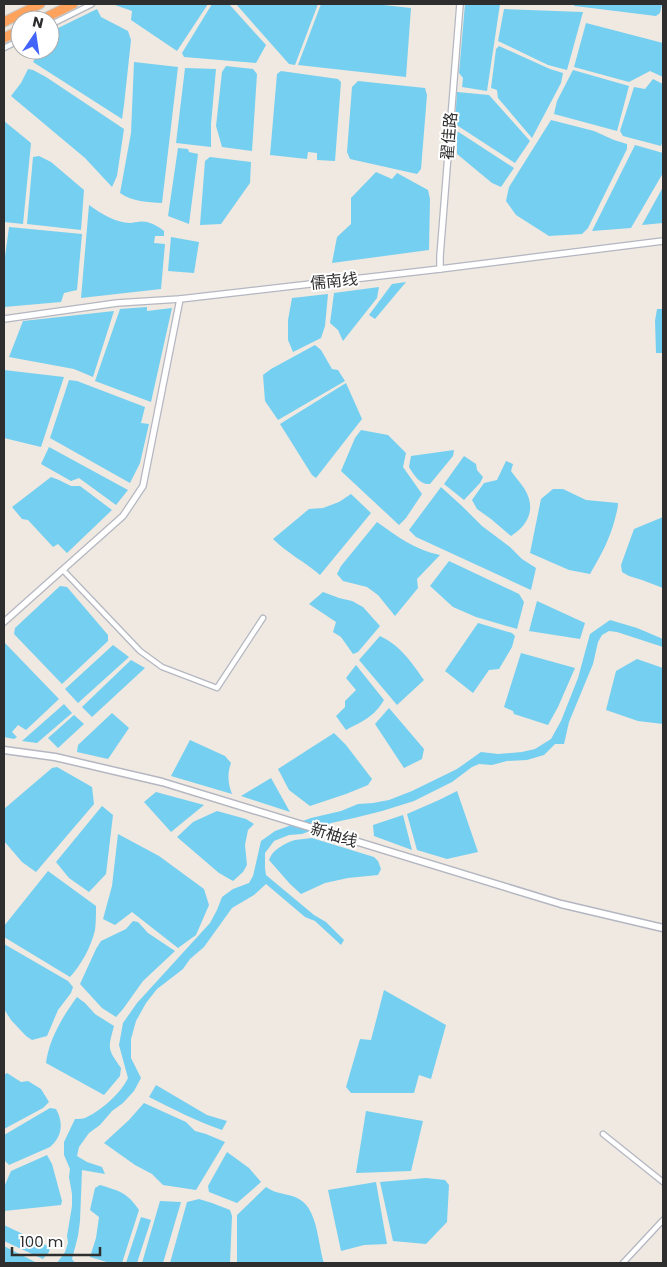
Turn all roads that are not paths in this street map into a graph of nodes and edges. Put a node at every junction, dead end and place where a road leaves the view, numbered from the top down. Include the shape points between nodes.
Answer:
1 (40, 4) edge
2 (73, 4) edge
3 (92, 4) edge
4 (460, 4) edge
5 (60, 10) edge
6 (60, 20) edge
7 (4, 22) edge
8 (663, 241) edge
9 (440, 269) junction
10 (180, 299) junction
11 (4, 319) edge
12 (63, 570) junction
13 (263, 618) dead end
14 (4, 622) edge
15 (4, 750) edge
16 (663, 928) edge
17 (603, 1134) dead end
18 (663, 1182) edge
19 (663, 1220) edge
20 (623, 1263) edge

1 - 7 highway
2 - 5 highway
3 - 6 street
4 - 9 street, 翟佳路
8 - 9 street, 儒南线
9 - 10 street, 儒南线
10 - 11 street, 儒南线 via 117,303
10 - 12 street via 143,486 123,516
12 - 13 street via 140,651 162,667 217,688
12 - 14 street
15 - 16 main road, 新柚线 via 54,757 162,782 561,904
17 - 18 street
19 - 20 street

